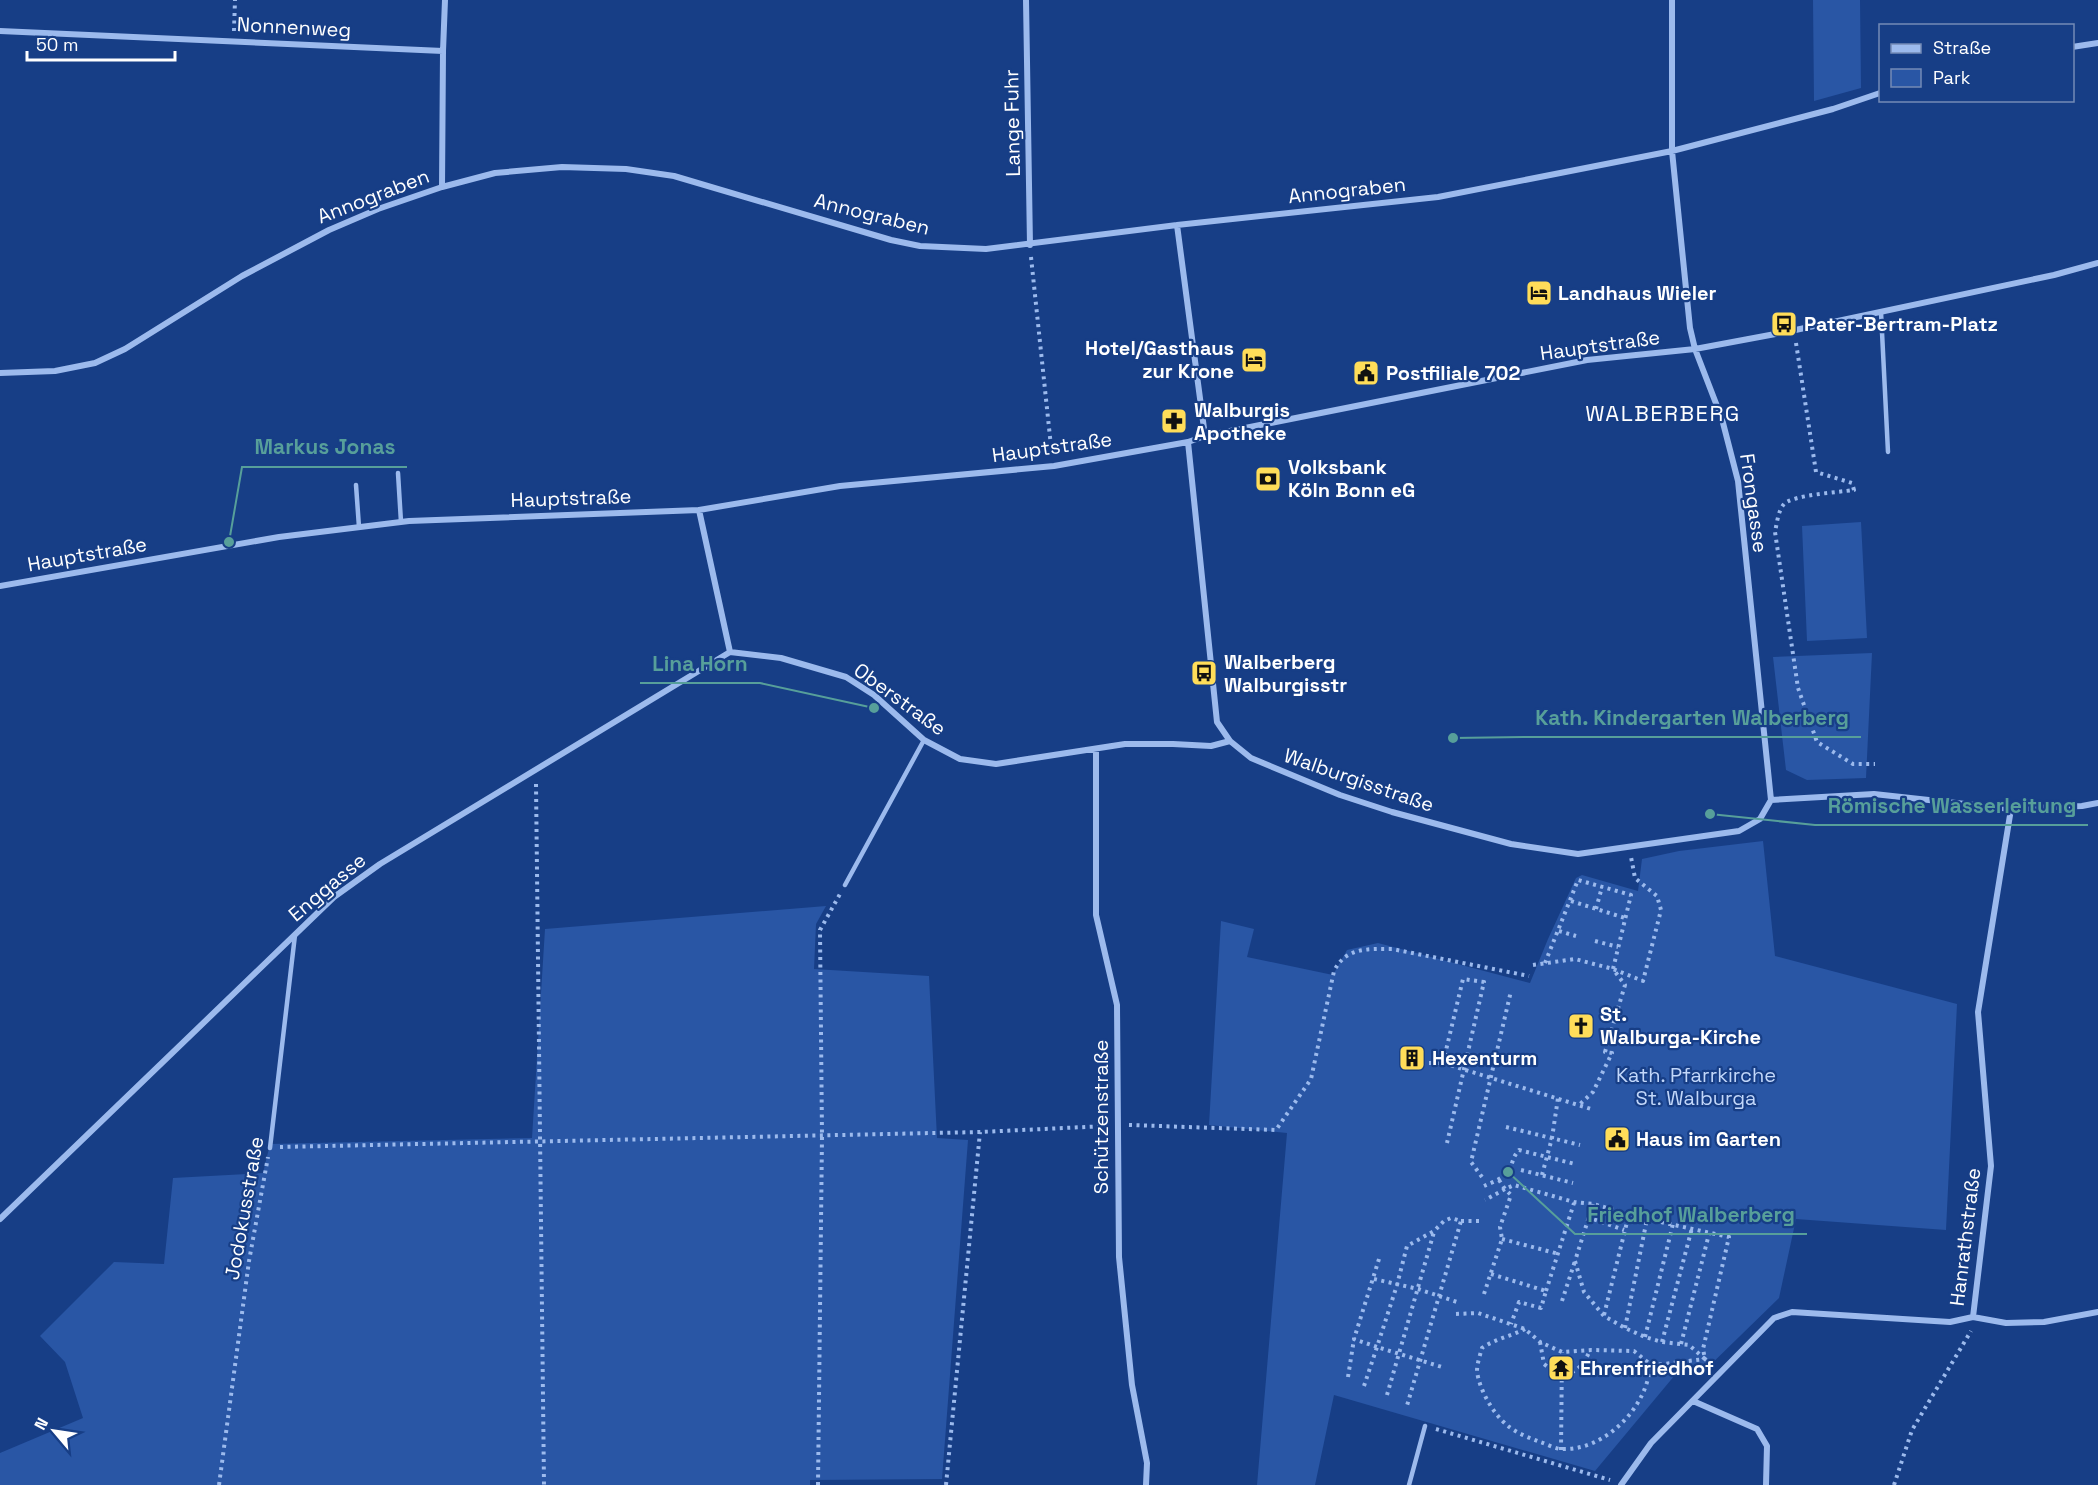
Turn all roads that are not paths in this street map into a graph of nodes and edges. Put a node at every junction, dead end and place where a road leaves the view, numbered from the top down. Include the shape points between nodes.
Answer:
1 (445, 0) edge
2 (1026, 0) edge
3 (1672, 0) edge
4 (0, 31) edge
5 (2098, 43) edge
6 (2074, 47) edge
7 (443, 51) junction
8 (1879, 94) edge
9 (1672, 151) junction
10 (442, 187) junction
11 (1177, 225) junction
12 (1030, 244) junction
13 (2098, 263) edge
14 (1881, 312) junction
15 (1695, 349) junction
16 (0, 373) edge
17 (1205, 436) junction
18 (1188, 442) junction
19 (1888, 452) dead end
20 (398, 473) dead end
21 (356, 484) dead end
22 (699, 510) junction
23 (401, 522) junction
24 (359, 527) junction
25 (0, 586) edge
26 (730, 652) junction
27 (924, 740) junction
28 (1230, 741) junction
29 (1096, 750) junction
30 (1772, 800) junction
31 (2098, 803) edge
32 (2011, 809) junction
33 (845, 885) road end
34 (295, 935) junction
35 (270, 1148) road end
36 (0, 1219) edge
37 (2098, 1312) edge
38 (1973, 1317) junction
39 (1693, 1401) junction
40 (1425, 1426) road end
41 (1622, 1484) edge
42 (1146, 1485) edge
43 (1409, 1485) edge
44 (1766, 1485) edge

1 - 7 street
2 - 12 street, Lange Fuhr
3 - 9 street, Frongasse
4 - 7 street, Nonnenweg
5 - 6 street
7 - 10 street
8 - 9 street, Annograben
9 - 11 street, Annograben via 1438,197
9 - 15 street, Frongasse
10 - 12 street, Annograben via 506,172 562,167 626,169 674,176 920,246 986,249
10 - 16 street, Annograben via 329,230 95,363 55,371
11 - 12 street, Annograben
11 - 17 street
13 - 14 street, Hauptstraße
14 - 15 street, Hauptstraße
14 - 19 lane
15 - 17 street, Hauptstraße via 1587,360
15 - 30 street, Frongasse via 1722,419 1738,481
17 - 18 street, Hauptstraße
18 - 22 street, Hauptstraße via 1054,466 840,486
18 - 28 street, Walburgisstraße via 1217,722
20 - 23 lane
21 - 24 lane
22 - 23 street, Hauptstraße
22 - 26 street
23 - 24 street, Hauptstraße
24 - 25 street, Hauptstraße via 279,537
26 - 27 street, Oberstraße via 781,658 846,677 874,695
26 - 34 street, Enggasse via 380,864 334,897
27 - 29 street, Oberstraße via 960,759 996,764
27 - 33 lane
28 - 29 street, Oberstraße via 1211,746 1125,744
28 - 30 street, Walburgisstraße via 1251,758 1392,812 1500,842 1578,854 1739,831 1760,819
29 - 42 street, Schützenstraße via 1096,915 1117,1005 1119,1257 1132,1385 1147,1463
30 - 32 street via 1874,794
31 - 32 street
32 - 38 street, Hanrathstraße via 1978,1012 1991,1166
34 - 35 lane, Jodokusstraße
34 - 36 street, Enggasse
37 - 38 street via 2044,1322 2006,1323
38 - 39 street, Hanrathstraße via 1950,1322 1792,1312 1774,1318
39 - 41 street, Hanrathstraße via 1651,1443
39 - 44 street via 1757,1429 1767,1446
40 - 43 lane

